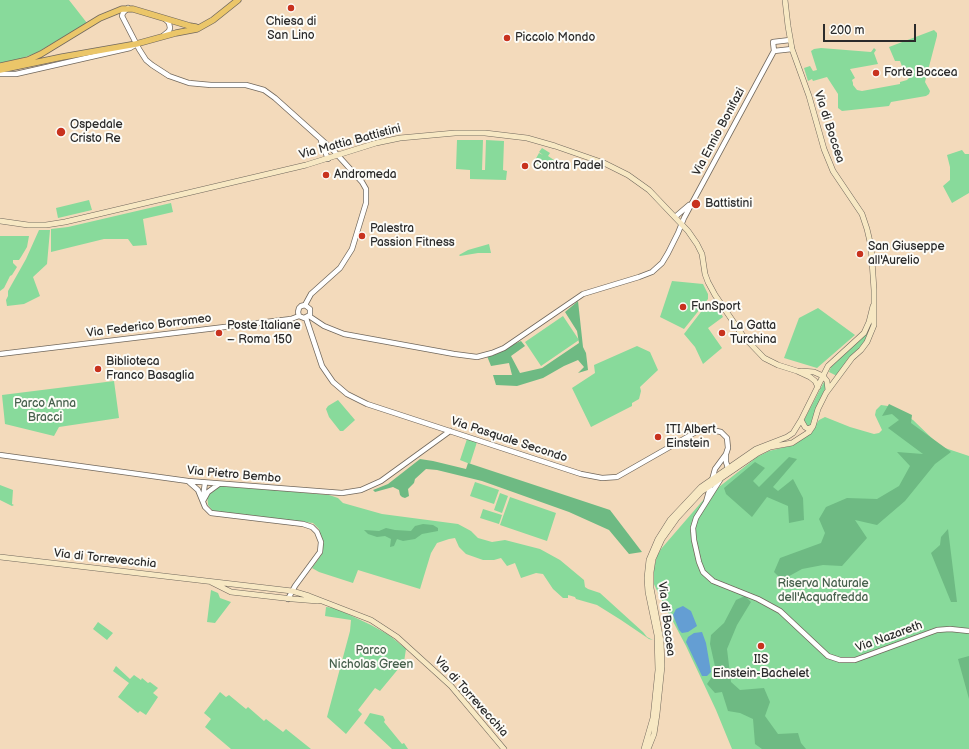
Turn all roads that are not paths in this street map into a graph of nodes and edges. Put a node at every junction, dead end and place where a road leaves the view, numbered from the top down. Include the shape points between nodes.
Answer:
1 (238, 0) edge
2 (785, 0) edge
3 (128, 8) junction
4 (164, 18) junction
5 (201, 27) junction
6 (161, 37) junction
7 (790, 40) junction
8 (136, 44) junction
9 (792, 49) junction
10 (774, 51) junction
11 (0, 66) edge
12 (0, 70) edge
13 (0, 74) edge
14 (321, 139) junction
15 (338, 155) junction
16 (328, 159) junction
17 (692, 202) junction
18 (675, 218) junction
19 (0, 221) edge
20 (681, 224) junction
21 (874, 302) junction
22 (305, 305) junction
23 (299, 316) junction
24 (308, 317) junction
25 (0, 354) edge
26 (797, 371) junction
27 (823, 376) junction
28 (818, 386) junction
29 (828, 390) junction
30 (801, 420) junction
31 (812, 427) junction
32 (450, 431) junction
33 (726, 454) junction
34 (0, 455) edge
35 (728, 468) junction
36 (712, 479) junction
37 (720, 480) junction
38 (188, 481) junction
39 (205, 483) junction
40 (219, 484) junction
41 (710, 487) junction
42 (699, 494) junction
43 (203, 501) junction
44 (706, 502) junction
45 (0, 557) edge
46 (209, 581) junction
47 (244, 585) junction
48 (292, 591) junction
49 (241, 594) junction
50 (288, 598) junction
51 (319, 601) junction
52 (969, 631) edge
53 (504, 749) edge
54 (644, 749) edge
55 (648, 749) edge

1 - 5 main road
2 - 7 main road, Via di Boccea
3 - 4 main road
3 - 8 street via 122,16
3 - 11 main road via 100,18 28,60
4 - 5 main road
4 - 6 street via 170,29
5 - 6 main road
6 - 8 main road
7 - 9 main road, Via di Boccea
7 - 10 street, Via Ennio Bonifazi via 773,42
8 - 12 main road
8 - 13 street via 130,48 14,74
8 - 14 street via 148,62 173,78 198,84 246,85 264,90
9 - 10 street
9 - 21 main road, Via di Boccea via 828,161 866,224 871,250
10 - 17 street, Via Ennio Bonifazi
14 - 15 street
14 - 16 street
15 - 16 main road, Via Mattia Battistini
15 - 18 main road, Via Mattia Battistini via 407,137 485,132 520,137 588,157 623,172 650,190
15 - 22 street via 360,178 366,193 365,207 355,242 347,258 336,272 311,294
16 - 19 main road, Via Mattia Battistini via 60,223 28,225
17 - 18 street
17 - 20 street, Via Ennio Bonifazi
18 - 20 main road, Via Mattia Battistini
20 - 24 street, Via Ennio Bonifazi via 668,254 655,270 583,294 506,346 489,354 465,356 344,334
20 - 26 main road, Via Mattia Battistini via 700,249 705,274 712,291 743,336 764,358
21 - 27 main road, Via di Boccea via 864,333 832,361
21 - 29 main road, Via di Boccea via 874,325 869,339
22 - 23 street via 299,308
22 - 24 street via 311,310
23 - 24 street
23 - 25 street, Via Federico Borromeo
24 - 32 street, Via Pasquale Secondo via 322,366 330,379 342,390 367,404
26 - 27 main road, Via Mattia Battistini
26 - 28 main road, Via Mattia Battistini via 813,378
27 - 28 main road, Via di Boccea
27 - 29 main road via 828,382
28 - 30 main road, Via di Boccea
29 - 31 main road, Via di Boccea
30 - 31 main road via 804,427
30 - 35 main road, Via di Boccea via 790,436 756,449
31 - 37 main road, Via di Boccea via 794,442 758,453
32 - 33 street, Via Pasquale Secondo via 601,478 621,476 702,430 716,430 725,434 728,443
32 - 40 street, Via Pietro Bembo via 382,482 361,490 336,494
33 - 35 street, Via Pasquale Secondo
33 - 36 street
34 - 38 street, Via Pietro Bembo
35 - 36 main road, Via di Boccea
36 - 41 street, Via Nazareth
36 - 54 main road, Via di Boccea via 697,490 668,523 649,560 647,582 657,635 658,670 653,718
37 - 41 main road, Via di Boccea
37 - 44 street, Via Nazareth
38 - 39 street, Via Pietro Bembo
38 - 43 street via 196,488
39 - 40 street, Via Pietro Bembo
39 - 43 street
40 - 43 street via 209,490
41 - 42 main road, Via di Boccea
41 - 44 street, Via Nazareth
42 - 44 street via 706,496
42 - 55 main road, Via di Boccea via 668,529 652,563 651,588 661,637 662,662 657,718
43 - 48 street via 206,510 212,513 303,524 316,530 321,540 320,552
44 - 52 street, Via Nazareth via 696,518 693,530 699,562 705,574 716,583 780,612 833,658 842,661 858,659 937,630
45 - 46 main road, Via di Torrevecchia
46 - 47 main road, Via di Torrevecchia
46 - 49 main road, Via di Torrevecchia via 227,591
47 - 48 main road, Via di Torrevecchia
47 - 49 street
48 - 50 street
48 - 51 main road, Via di Torrevecchia
49 - 50 main road, Via di Torrevecchia
50 - 51 main road, Via di Torrevecchia
51 - 53 main road, Via di Torrevecchia via 371,620 397,637 451,686

